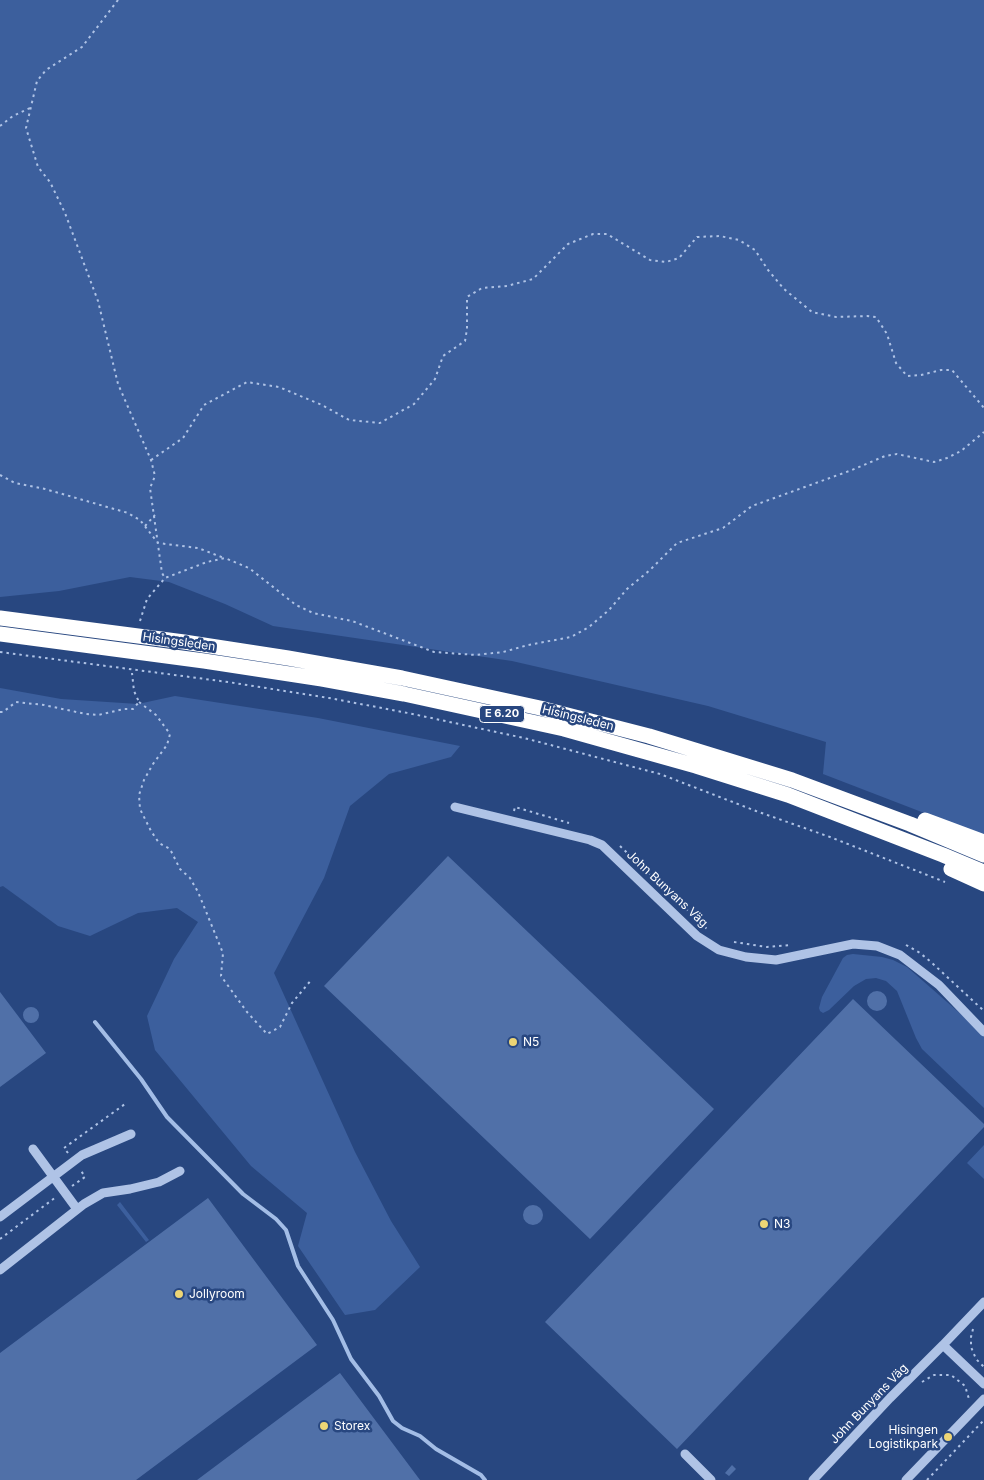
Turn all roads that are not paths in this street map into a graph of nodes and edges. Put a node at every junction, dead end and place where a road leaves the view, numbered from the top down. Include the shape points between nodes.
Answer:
1 (0, 618) edge
2 (0, 634) edge
3 (846, 800) junction
4 (455, 807) dead end
5 (984, 842) edge
6 (943, 854) junction
7 (984, 855) edge
8 (984, 872) edge
9 (984, 884) edge
10 (984, 1032) edge
11 (131, 1134) dead end
12 (33, 1148) dead end
13 (180, 1171) dead end
14 (54, 1176) junction
15 (77, 1209) junction
16 (0, 1217) edge
17 (0, 1270) edge
18 (984, 1302) edge
19 (943, 1346) junction
20 (984, 1384) edge
21 (984, 1399) edge
22 (685, 1454) dead end
23 (712, 1480) edge
24 (813, 1480) edge
25 (906, 1480) edge

1 - 3 highway, Hisingsleden / E 6.20 via 288,658 464,690 649,736
2 - 6 highway, Hisingsleden / E 6.20 via 274,671 518,718 618,743 748,782
3 - 5 highway via 860,794
3 - 7 highway, Hisingsleden / E 6.20
4 - 10 street, John Bunyans Väg via 602,845 697,936 719,950 746,958 776,960 853,944 877,946 900,955 939,985
6 - 8 highway, Hisingsleden / E 6.20
6 - 9 highway via 950,868
11 - 14 street via 82,1155
12 - 14 street
13 - 15 street via 159,1182 103,1192
14 - 15 street
14 - 16 street
15 - 17 street
18 - 19 street, John Bunyans Väg
19 - 20 street
19 - 24 street, John Bunyans Väg
21 - 25 street
22 - 23 street

